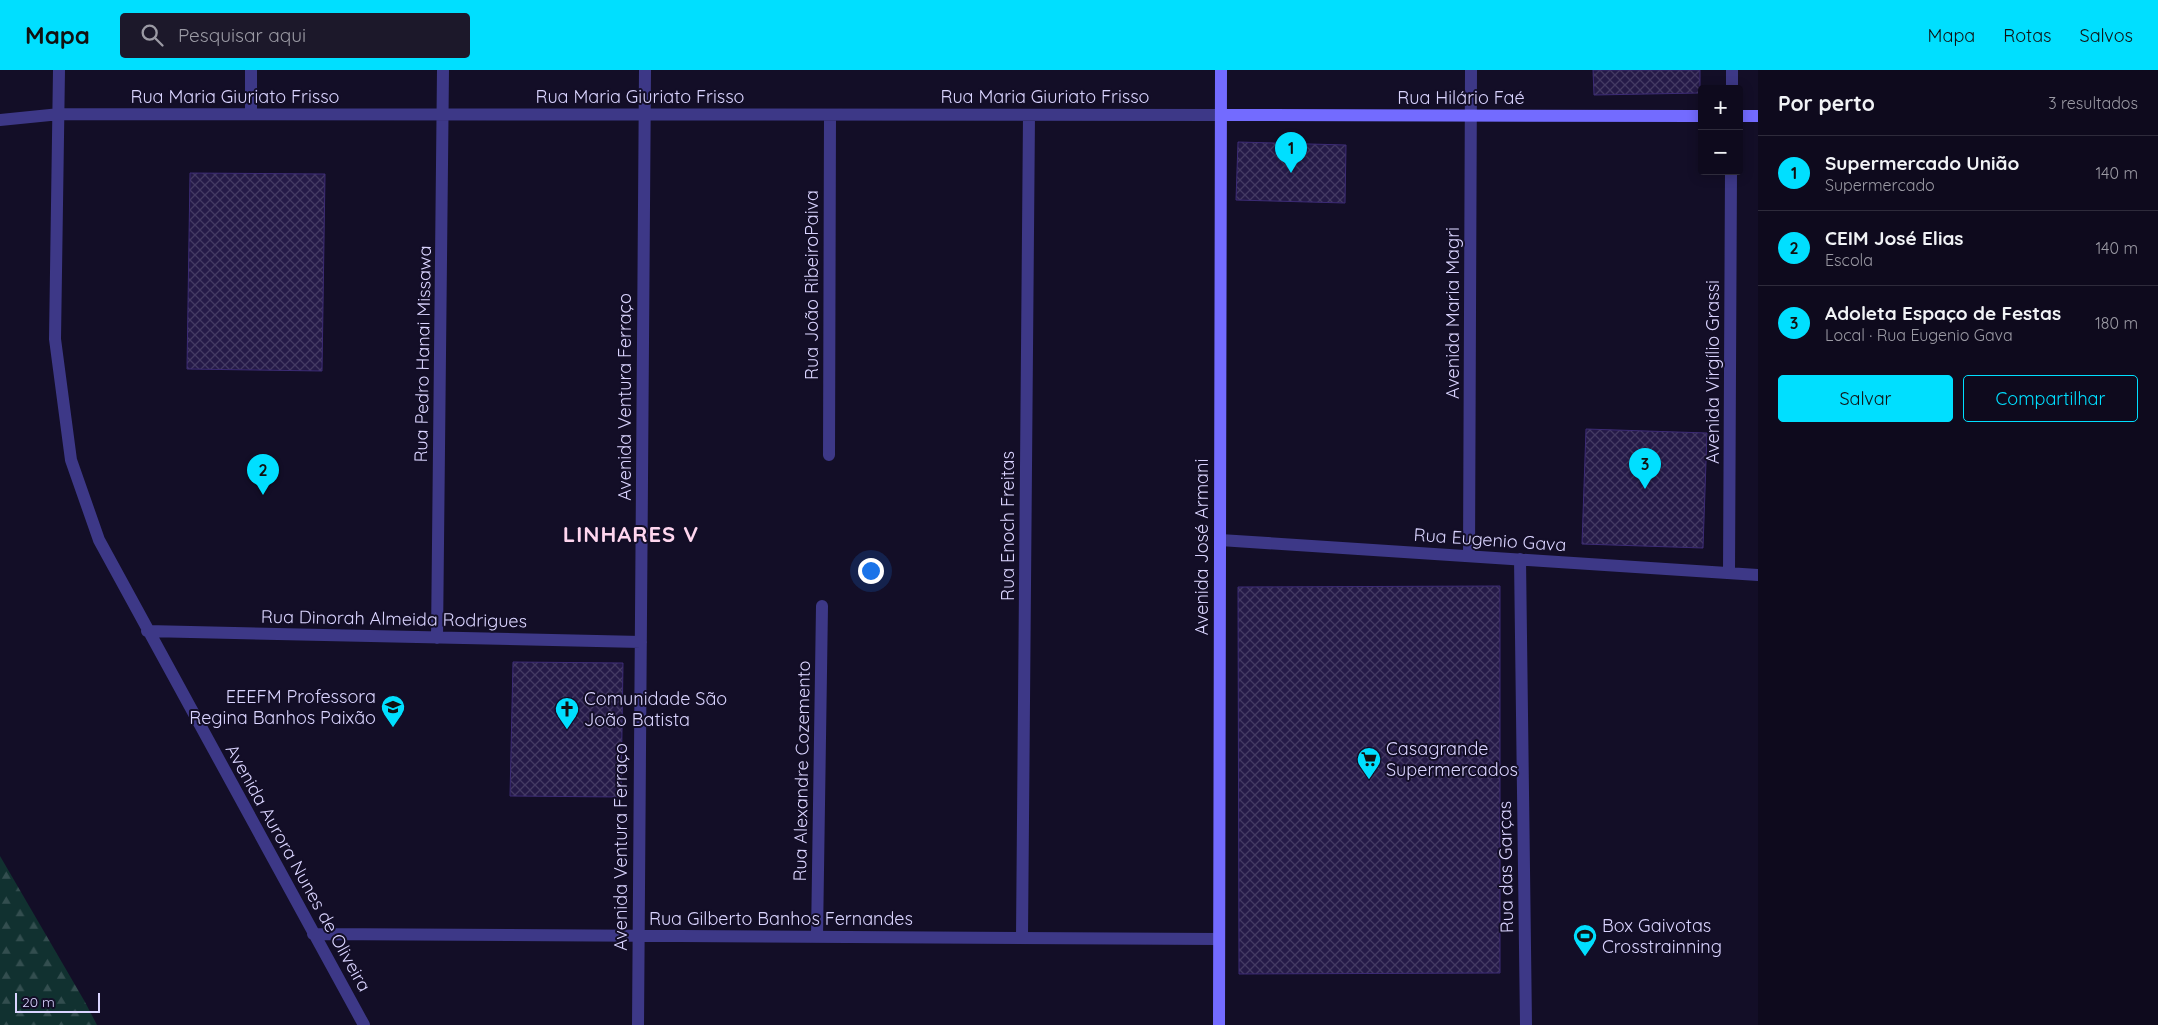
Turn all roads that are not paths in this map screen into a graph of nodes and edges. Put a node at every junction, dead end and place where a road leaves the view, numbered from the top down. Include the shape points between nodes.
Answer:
1 (59, 70) edge
2 (251, 70) edge
3 (444, 70) edge
4 (645, 70) edge
5 (1221, 70) edge
6 (1471, 70) edge
7 (1732, 70) edge
8 (1732, 85) edge
9 (60, 114) junction
10 (251, 114) junction
11 (443, 114) junction
12 (644, 114) junction
13 (830, 115) junction
14 (1029, 115) junction
15 (1221, 115) junction
16 (1471, 115) junction
17 (1698, 116) edge
18 (1743, 116) edge
19 (1758, 116) edge
20 (0, 120) edge
21 (1732, 175) edge
22 (829, 455) dead end
23 (1220, 540) junction
24 (1469, 556) junction
25 (1520, 559) junction
26 (1729, 573) junction
27 (1758, 575) edge
28 (822, 606) dead end
29 (147, 631) junction
30 (437, 638) junction
31 (640, 642) junction
32 (314, 934) junction
33 (638, 936) junction
34 (817, 937) junction
35 (1022, 937) junction
36 (1219, 939) junction
37 (364, 1025) edge
38 (638, 1025) edge
39 (1219, 1025) edge
40 (1526, 1025) edge

1 - 9 street, Avenida Aurora Nunes de Oliveira
2 - 10 street
3 - 11 street, Rua Pedro Hanai Missawa
4 - 12 street, Avenida Ventura Ferraço
5 - 15 main road, Avenida José Armani
6 - 16 street, Avenida Maria Magri
7 - 8 street
9 - 10 street, Rua Maria Giuriato Frisso
9 - 20 street, Rua Maria Giuriato Frisso
9 - 29 street, Avenida Aurora Nunes de Oliveira via 55,339 71,460 99,540
10 - 11 street, Rua Maria Giuriato Frisso
11 - 12 street, Rua Maria Giuriato Frisso
11 - 30 street, Rua Pedro Hanai Missawa
12 - 13 street, Rua Maria Giuriato Frisso
12 - 31 street, Avenida Ventura Ferraço
13 - 14 street, Rua Maria Giuriato Frisso
13 - 22 street, Rua João RibeiroPaiva
14 - 15 street, Rua Maria Giuriato Frisso
14 - 35 street, Rua Enoch Freitas
15 - 16 main road, Rua Hilário Faé
15 - 23 main road, Avenida José Armani
16 - 17 main road, Rua Hilário Faé
16 - 24 street, Avenida Maria Magri
18 - 19 main road
21 - 26 street, Avenida Virgílio Grassi
23 - 24 street, Rua Eugenio Gava
23 - 36 main road, Avenida José Armani
24 - 25 street, Rua Eugenio Gava
25 - 26 street, Rua Eugenio Gava
25 - 40 street, Rua das Garças
26 - 27 street, Rua Eugenio Gava
28 - 34 street, Rua Alexandre Cozemento
29 - 30 street, Rua Dinorah Almeida Rodrigues
29 - 32 street, Avenida Aurora Nunes de Oliveira
30 - 31 street, Rua Dinorah Almeida Rodrigues
31 - 33 street, Avenida Ventura Ferraço
32 - 33 street, Rua Gilberto Banhos Fernandes
32 - 37 street, Avenida Aurora Nunes de Oliveira
33 - 34 street, Rua Gilberto Banhos Fernandes
33 - 38 street, Avenida Ventura Ferraço
34 - 35 street, Rua Gilberto Banhos Fernandes
35 - 36 street, Rua Gilberto Banhos Fernandes
36 - 39 main road, Avenida José Armani

